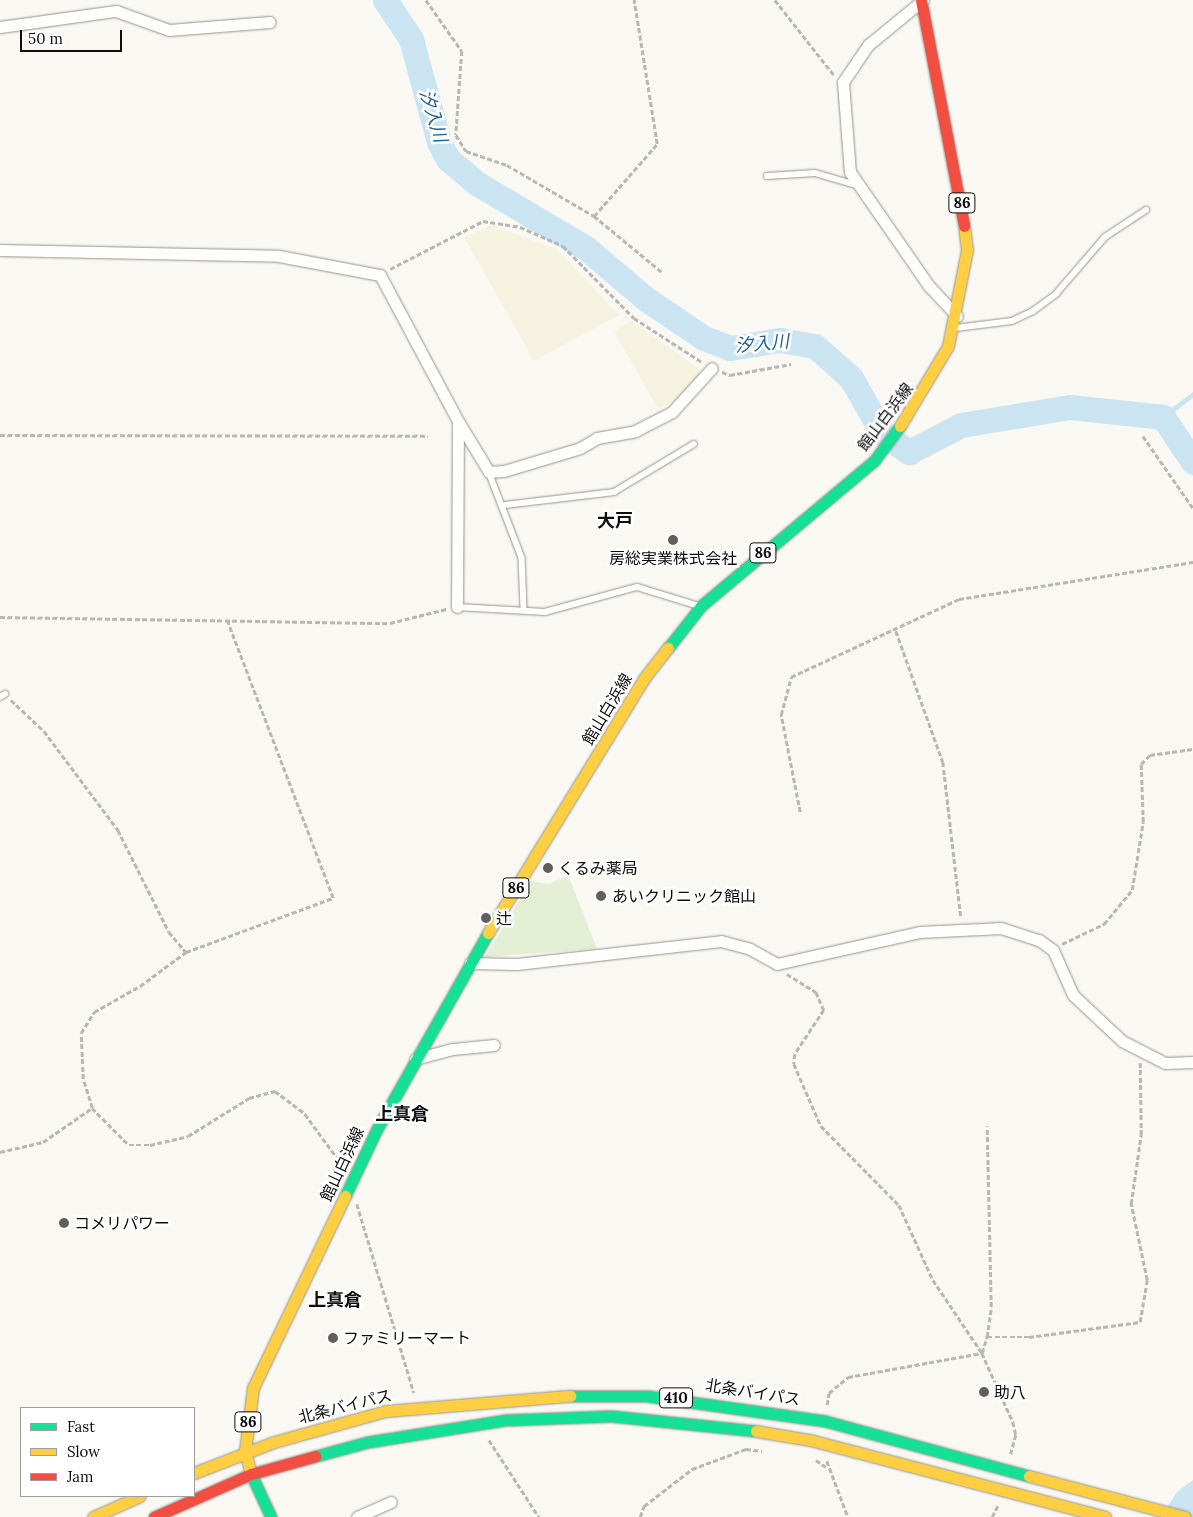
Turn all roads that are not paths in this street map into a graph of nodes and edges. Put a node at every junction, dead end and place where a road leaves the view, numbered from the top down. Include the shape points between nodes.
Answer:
1 (922, 0) edge
2 (270, 22) dead end
3 (0, 27) edge
4 (767, 176) dead end
5 (857, 185) junction
6 (1146, 210) dead end
7 (0, 250) edge
8 (957, 316) junction
9 (954, 328) junction
10 (712, 368) road end
11 (458, 421) junction
12 (694, 444) dead end
13 (489, 472) junction
14 (505, 506) junction
15 (701, 606) junction
16 (457, 608) joint
17 (524, 608) junction
18 (470, 963) junction
19 (494, 1045) dead end
20 (414, 1060) junction
21 (1193, 1062) edge
22 (245, 1451) junction
23 (195, 1473) edge
24 (251, 1474) junction
25 (138, 1497) edge
26 (391, 1502) dead end
27 (93, 1517) edge
28 (154, 1517) edge
29 (271, 1517) edge
30 (357, 1517) edge
31 (1105, 1517) edge
32 (1185, 1517) edge

1 - 5 street via 868,45 843,82 850,172
1 - 8 main road, 館山白浜線 / 86 via 961,195 967,250
2 - 3 street via 169,30 116,11
4 - 5 lane via 814,173
5 - 8 street via 928,286
6 - 9 lane via 1105,237 1056,294 1033,311 1012,321
7 - 11 street via 278,256 380,275
8 - 9 main road, 館山白浜線 / 86
9 - 15 main road, 館山白浜線 / 86 via 919,401 874,460
10 - 13 street via 672,412 635,431 597,438 580,448
11 - 13 street
11 - 16 street
12 - 14 lane via 614,492
13 - 14 lane
14 - 17 lane via 522,558
15 - 17 lane via 637,587 546,612
15 - 18 main road, 館山白浜線 / 86 via 645,677
16 - 17 lane
18 - 20 main road, 館山白浜線 / 86
18 - 21 street via 517,964 721,941 750,949 777,964 882,938 962,929 1020,932 1053,950 1073,995 1098,1022 1140,1052 1165,1063
19 - 20 street via 453,1049
20 - 22 main road, 館山白浜線 / 86 via 351,1182 254,1388
22 - 23 main road, 北条バイパス / 410
22 - 24 main road, 館山白浜線 / 86
22 - 32 main road, 北条バイパス / 410 via 356,1418 418,1406 539,1396 687,1399 825,1421
24 - 28 main road, 410
24 - 29 main road, 館山白浜線
24 - 31 main road, 410 via 368,1442 480,1424 544,1417 656,1418 755,1429 828,1445
25 - 27 main road
26 - 30 street

